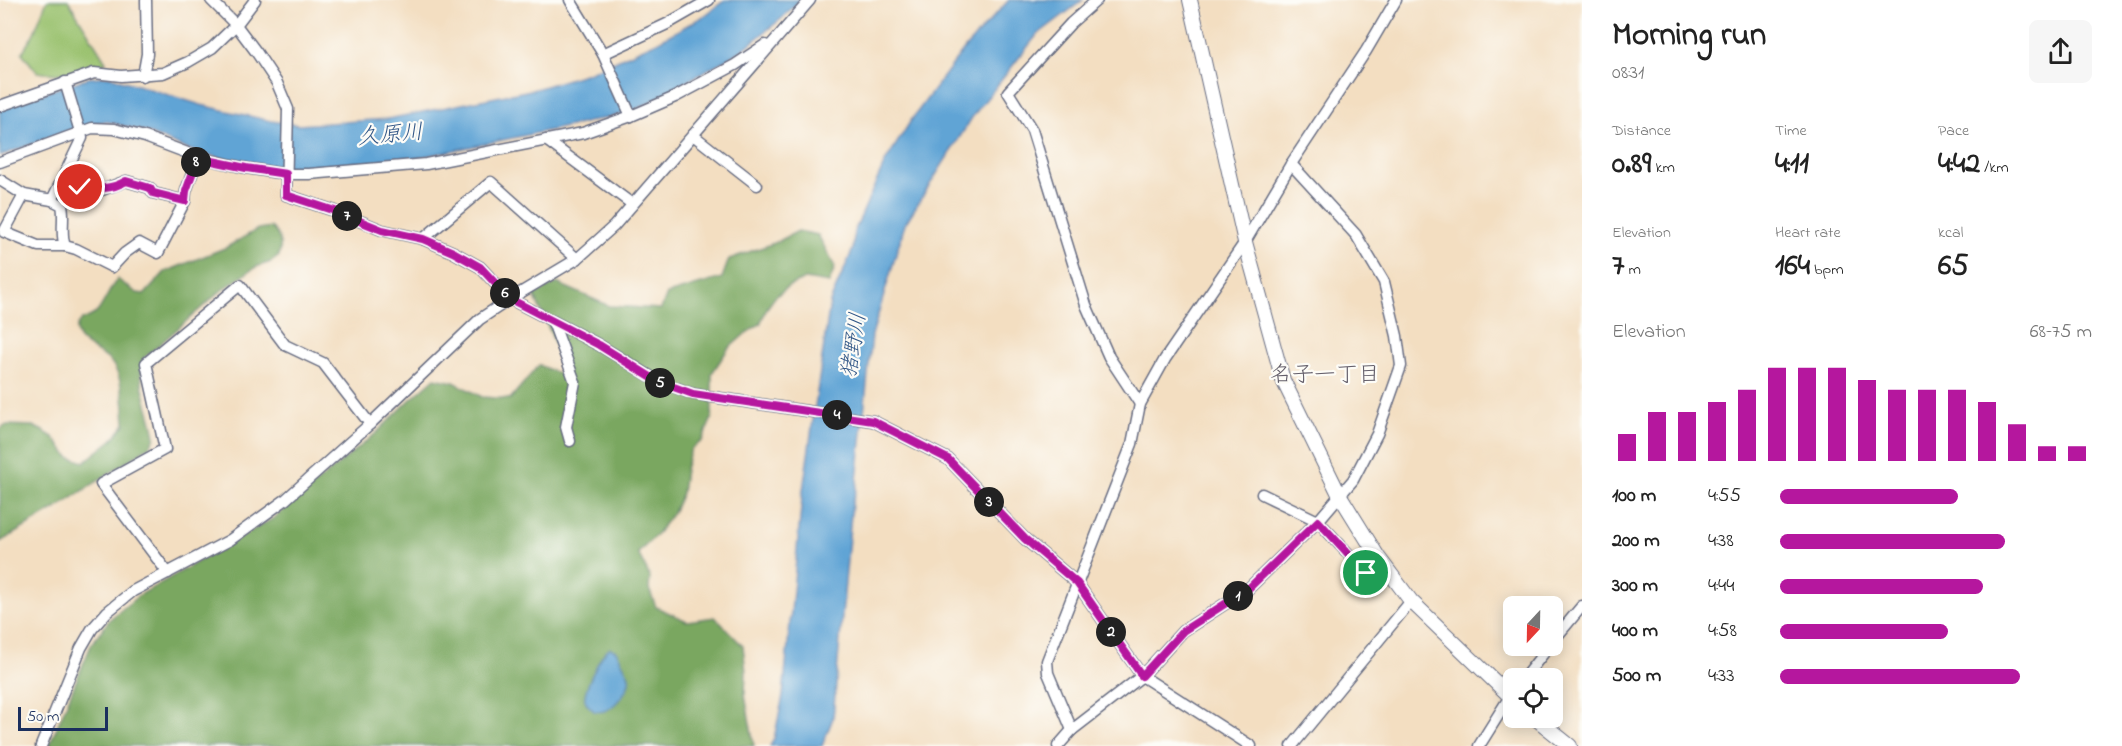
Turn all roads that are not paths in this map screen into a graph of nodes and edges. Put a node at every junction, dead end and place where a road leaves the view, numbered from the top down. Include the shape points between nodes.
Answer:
1 (146, 0) edge
2 (211, 0) edge
3 (255, 0) edge
4 (570, 0) edge
5 (709, 0) edge
6 (810, 0) edge
7 (1097, 0) edge
8 (1396, 0) edge
9 (1191, 5) edge
10 (236, 25) junction
11 (778, 36) junction
12 (603, 54) junction
13 (142, 76) junction
14 (65, 82) junction
15 (0, 106) edge
16 (631, 116) junction
17 (81, 132) junction
18 (693, 135) junction
19 (546, 140) junction
20 (198, 158) junction
21 (0, 162) edge
22 (1291, 165) junction
23 (286, 174) junction
24 (0, 180) edge
25 (61, 182) junction
26 (757, 185) dead end
27 (24, 195) junction
28 (52, 200) junction
29 (185, 201) junction
30 (632, 204) junction
31 (2, 232) edge
32 (423, 239) junction
33 (1245, 242) junction
34 (65, 246) junction
35 (577, 259) junction
36 (510, 299) junction
37 (553, 321) junction
38 (1140, 404) junction
39 (370, 424) junction
40 (570, 441) dead end
41 (1262, 494) dead end
42 (1339, 494) junction
43 (1318, 521) junction
44 (1378, 557) junction
45 (168, 573) junction
46 (1077, 583) junction
47 (1412, 601) junction
48 (1582, 606) edge
49 (1563, 629) edge
50 (1541, 656) edge
51 (1532, 668) edge
52 (1142, 676) junction
53 (1503, 687) edge
54 (1503, 710) edge
55 (1548, 728) edge
56 (1072, 730) junction
57 (40, 746) edge
58 (1058, 746) edge
59 (1251, 746) edge
60 (1292, 746) edge
61 (1479, 746) edge
62 (1570, 746) edge

1 - 13 street via 147,54
2 - 10 street
3 - 10 street
4 - 12 street
5 - 12 street
6 - 11 street
7 - 38 street via 1008,92 1032,130 1086,305 1108,357
8 - 22 street
9 - 33 street
10 - 13 street via 212,48 188,62 163,74
10 - 23 street via 277,83 288,109
11 - 16 street via 735,65
11 - 18 street
12 - 16 street
13 - 14 street via 94,73
14 - 15 street
14 - 17 street
16 - 19 street
17 - 20 street via 114,129
17 - 21 street
17 - 25 street via 82,138
18 - 26 street
18 - 30 street
19 - 23 street via 426,164
19 - 30 street
20 - 23 street
20 - 29 street
22 - 33 street
22 - 42 street via 1356,235 1384,282 1397,336 1401,366 1386,411 1353,480
23 - 32 street via 286,195 382,230
24 - 27 street
25 - 28 street
25 - 29 street via 102,190 126,181
27 - 28 street
27 - 31 street
28 - 34 street via 62,205
29 - 34 street via 158,253 139,243 112,267
30 - 35 street
31 - 34 street via 38,246
32 - 35 street via 492,182
32 - 36 street via 480,267
33 - 38 street via 1165,359
33 - 42 street via 1283,380
35 - 36 street
36 - 37 street
36 - 39 street via 480,319
37 - 40 street via 574,382 566,426
37 - 46 street via 657,381 693,394 873,421 948,459 1025,539
38 - 46 street via 1132,444
39 - 45 street via 285,500 230,540
39 - 45 street via 323,363 285,345 240,285 146,363 165,450 101,484
41 - 43 street
42 - 43 street
42 - 44 street
43 - 44 street via 1366,573
43 - 52 street via 1248,589 1183,631
44 - 47 street
45 - 57 street via 133,591 92,629
46 - 52 street
46 - 56 street via 1047,662
47 - 53 street
47 - 60 street
48 - 49 street
50 - 51 street
52 - 56 street
52 - 59 street
54 - 61 street
55 - 62 street
56 - 58 street

